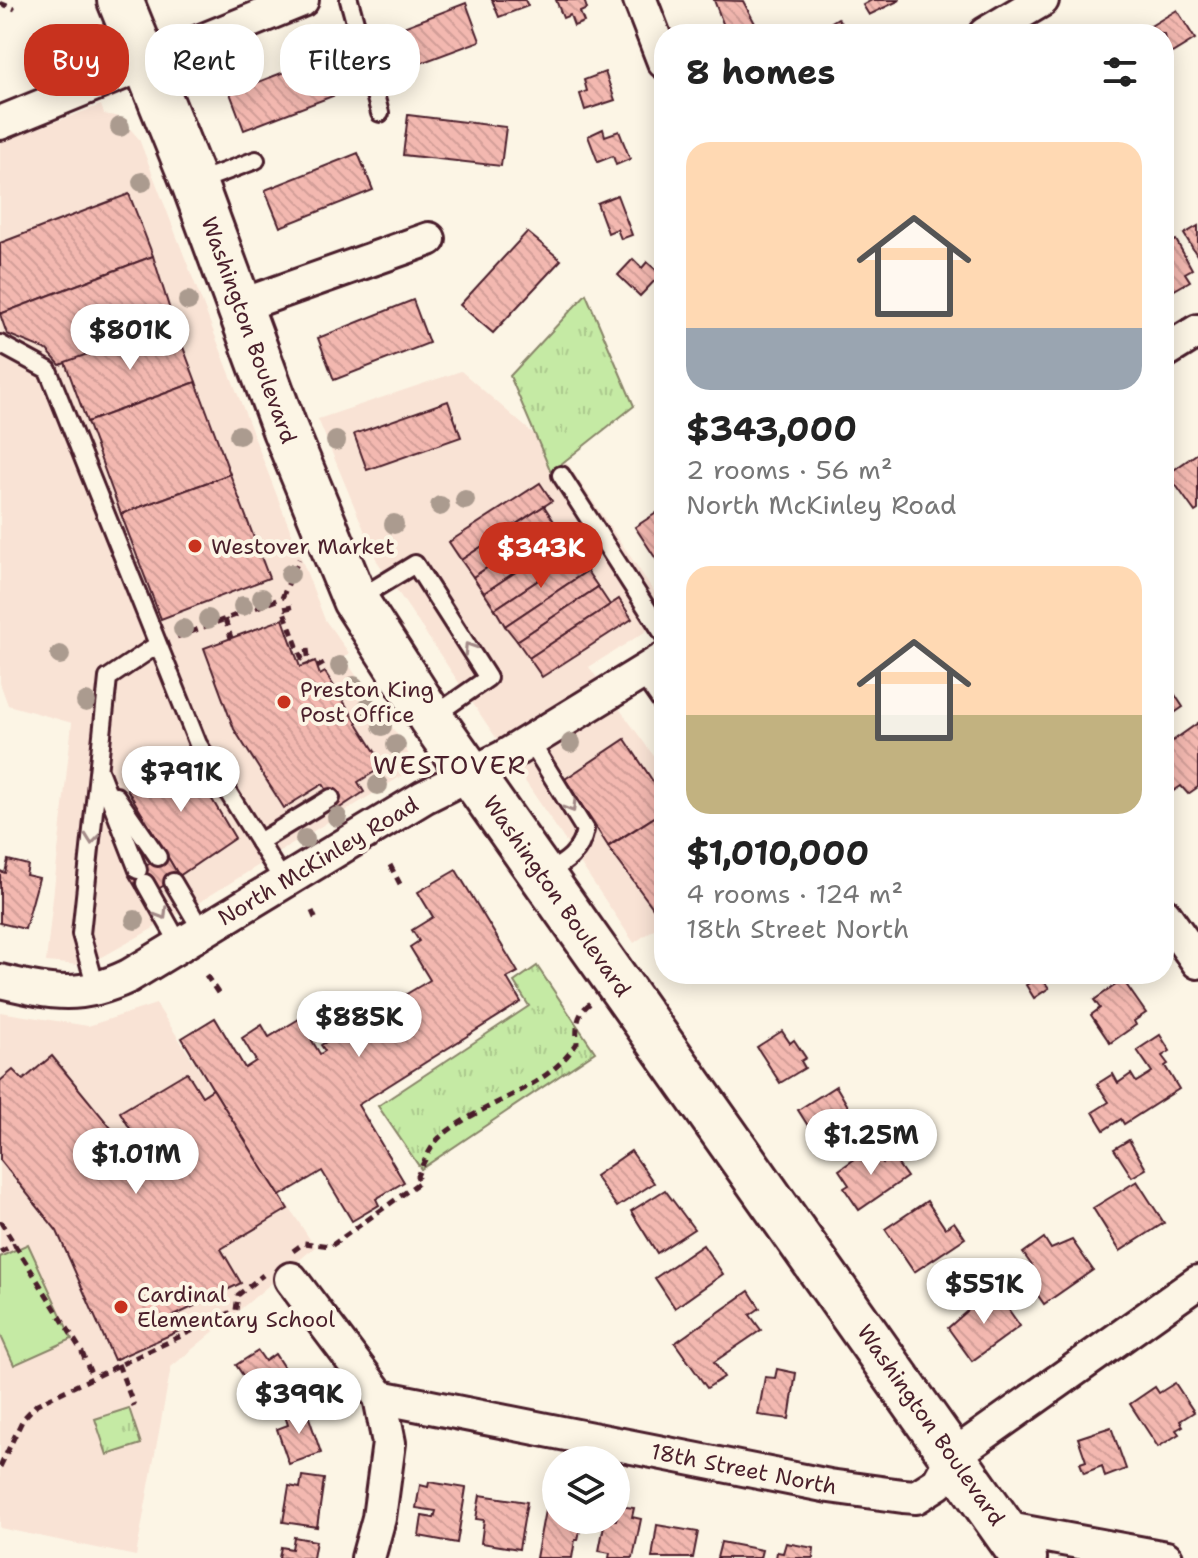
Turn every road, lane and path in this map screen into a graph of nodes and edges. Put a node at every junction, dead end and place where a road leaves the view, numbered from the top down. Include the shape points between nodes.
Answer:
1 (120, 0) edge
2 (302, 0) edge
3 (349, 0) edge
4 (640, 0) edge
5 (1042, 0) edge
6 (0, 3) edge
7 (15, 9) dead end
8 (244, 24) edge
9 (1002, 24) edge
10 (654, 36) edge
11 (145, 62) edge
12 (145, 65) edge
13 (159, 96) edge
14 (380, 113) dead end
15 (0, 123) edge
16 (256, 160) dead end
17 (194, 183) junction
18 (429, 239) dead end
19 (240, 306) junction
20 (1198, 331) edge
21 (0, 344) edge
22 (1174, 346) edge
23 (561, 475) dead end
24 (299, 559) dead end
25 (355, 600) junction
26 (292, 607) dead end
27 (225, 619) junction
28 (654, 619) edge
29 (231, 638) dead end
30 (157, 645) junction
31 (307, 649) dead end
32 (326, 662) dead end
33 (652, 666) edge
34 (317, 667) dead end
35 (431, 718) junction
36 (530, 741) junction
37 (99, 772) junction
38 (469, 772) junction
39 (331, 798) dead end
40 (259, 842) junction
41 (158, 857) dead end
42 (390, 865) dead end
43 (543, 876) junction
44 (173, 882) dead end
45 (284, 882) junction
46 (400, 884) dead end
47 (312, 911) dead end
48 (316, 920) dead end
49 (1174, 928) edge
50 (191, 938) junction
51 (1198, 962) edge
52 (206, 975) dead end
53 (0, 981) edge
54 (619, 983) junction
55 (97, 991) junction
56 (218, 993) dead end
57 (0, 1221) edge
58 (16, 1244) junction
59 (0, 1252) edge
60 (283, 1268) junction
61 (1198, 1282) edge
62 (118, 1364) junction
63 (92, 1376) junction
64 (380, 1397) junction
65 (134, 1406) dead end
66 (953, 1456) junction
67 (0, 1467) edge
68 (1014, 1543) edge
69 (368, 1558) edge
70 (1166, 1558) edge

1 - 11 main road, Washington Boulevard
2 - 8 street
3 - 14 lane
4 - 10 street
5 - 9 street
6 - 7 path
12 - 15 street
13 - 17 main road, Washington Boulevard
16 - 17 lane
17 - 19 main road, Washington Boulevard
18 - 19 street
19 - 25 main road, Washington Boulevard
20 - 22 street
21 - 30 lane via 48,370
23 - 28 lane
24 - 27 path via 282,598
25 - 35 main road, Washington Boulevard
35 -> 25 lane via 488,678 415,564
26 - 31 path via 283,609 302,659 309,664
27 - 29 path
27 - 30 path
30 - 37 lane via 108,678
30 - 40 lane via 198,744
32 - 34 path
33 - 36 street, North McKinley Road
35 - 38 main road, Washington Boulevard
36 - 38 street, North McKinley Road
36 -> 43 lane via 585,830 582,845 570,860
37 - 41 lane
37 -> 50 lane via 142,877
37 -> 55 lane via 81,934
38 - 43 main road, Washington Boulevard
38 - 45 street, North McKinley Road
39 - 40 lane
40 - 45 lane
42 - 46 path
43 - 54 main road, Washington Boulevard
44 - 50 lane
45 - 50 street, North McKinley Road
47 - 48 path
49 - 51 street
50 - 55 street, North McKinley Road
52 - 56 path
53 - 55 street via 72,994
54 - 60 path via 582,1009 577,1043 565,1058 437,1140 417,1176 420,1182 331,1246 304,1243
54 - 66 main road, Washington Boulevard
57 - 58 path
58 - 59 path
58 - 63 path
60 - 62 path via 238,1295 236,1310
60 - 64 street
61 - 66 street, 18th Street North
62 - 63 path
62 - 65 path
63 - 67 path via 37,1404 23,1419
64 - 66 street, 18th Street North via 903,1496 916,1497 938,1483
64 - 69 street via 389,1443
66 - 68 main road, Washington Boulevard
68 - 70 street

